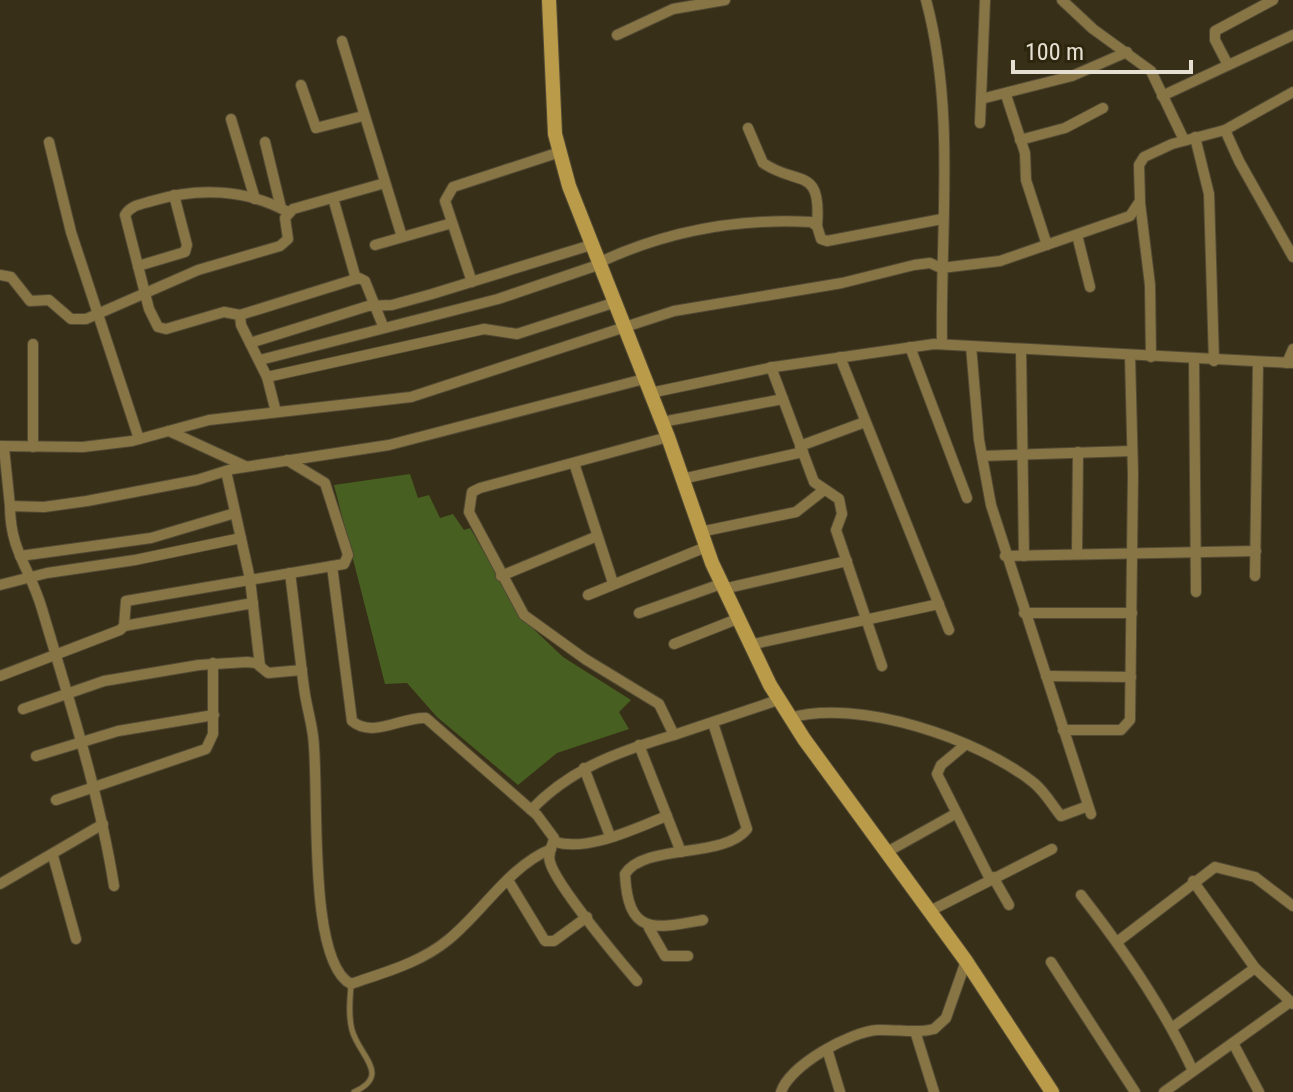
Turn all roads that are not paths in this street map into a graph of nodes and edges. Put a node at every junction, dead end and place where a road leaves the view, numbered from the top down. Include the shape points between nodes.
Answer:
1 (549, 0) edge
2 (725, 0) edge
3 (926, 0) edge
4 (985, 0) edge
5 (1062, 0) edge
6 (1273, 0) edge
7 (675, 4) edge
8 (617, 35) dead end
9 (1293, 35) edge
10 (342, 41) dead end
11 (1127, 52) junction
12 (1228, 65) junction
13 (301, 85) dead end
14 (1293, 92) edge
15 (1006, 95) junction
16 (1162, 96) junction
17 (981, 99) junction
18 (1103, 108) dead end
19 (363, 116) junction
20 (231, 119) dead end
21 (980, 123) dead end
22 (748, 128) dead end
23 (1225, 130) junction
24 (1189, 139) junction
25 (1020, 140) junction
26 (49, 142) dead end
27 (265, 142) dead end
28 (560, 152) junction
29 (385, 183) junction
30 (174, 195) junction
31 (333, 198) junction
32 (255, 199) junction
33 (1140, 201) junction
34 (285, 210) junction
35 (942, 219) junction
36 (452, 223) junction
37 (817, 226) junction
38 (1077, 235) junction
39 (402, 237) junction
40 (375, 245) dead end
41 (591, 245) junction
42 (1047, 245) junction
43 (1293, 257) edge
44 (598, 264) junction
45 (138, 266) junction
46 (941, 268) junction
47 (0, 275) edge
48 (356, 279) junction
49 (472, 282) junction
50 (1090, 287) dead end
51 (145, 294) junction
52 (613, 303) junction
53 (374, 305) junction
54 (100, 315) junction
55 (240, 315) junction
56 (383, 326) junction
57 (624, 329) junction
58 (250, 343) junction
59 (33, 344) dead end
60 (942, 344) junction
61 (971, 346) junction
62 (910, 347) junction
63 (1021, 349) junction
64 (1293, 349) edge
65 (1130, 356) junction
66 (840, 357) junction
67 (1151, 357) junction
68 (260, 360) junction
69 (1194, 360) junction
70 (1214, 361) junction
71 (1258, 363) junction
72 (1290, 363) edge
73 (771, 367) junction
74 (267, 377) junction
75 (647, 386) junction
76 (783, 399) junction
77 (276, 412) junction
78 (865, 422) junction
79 (665, 430) junction
80 (169, 431) junction
81 (139, 439) junction
82 (2, 447) edge
83 (33, 447) junction
84 (802, 449) junction
85 (1132, 451) junction
86 (1078, 452) junction
87 (1024, 453) junction
88 (982, 456) junction
89 (287, 460) junction
90 (574, 463) junction
91 (247, 467) junction
92 (226, 471) junction
93 (682, 479) junction
94 (824, 490) junction
95 (967, 498) dead end
96 (10, 506) junction
97 (235, 513) junction
98 (700, 532) junction
99 (595, 537) junction
100 (241, 538) junction
101 (706, 547) junction
102 (1196, 550) junction
103 (1256, 551) junction
104 (1133, 552) junction
105 (1077, 554) junction
106 (20, 556) junction
107 (1005, 556) junction
108 (1024, 556) junction
109 (847, 561) junction
110 (332, 566) junction
111 (290, 573) junction
112 (31, 576) junction
113 (501, 576) junction
114 (1255, 576) dead end
115 (250, 579) junction
116 (613, 583) junction
117 (0, 585) edge
118 (722, 587) junction
119 (1196, 592) dead end
120 (588, 595) dead end
121 (253, 603) junction
122 (939, 604) junction
123 (639, 613) dead end
124 (1024, 613) junction
125 (1132, 613) junction
126 (737, 619) junction
127 (868, 622) junction
128 (124, 626) junction
129 (949, 630) dead end
130 (674, 644) dead end
131 (749, 645) junction
132 (53, 655) junction
133 (213, 663) junction
134 (260, 666) junction
135 (882, 666) dead end
136 (302, 670) junction
137 (0, 676) edge
138 (1046, 676) junction
139 (1131, 677) junction
140 (67, 693) junction
141 (778, 700) junction
142 (23, 709) dead end
143 (214, 715) junction
144 (790, 718) junction
145 (713, 723) junction
146 (1063, 730) junction
147 (674, 735) junction
148 (82, 742) junction
149 (639, 745) junction
150 (965, 745) junction
151 (36, 756) dead end
152 (584, 768) junction
153 (93, 788) junction
154 (56, 800) dead end
155 (531, 810) junction
156 (955, 814) junction
157 (667, 816) junction
158 (103, 824) junction
159 (610, 836) junction
160 (553, 846) junction
161 (1052, 849) dead end
162 (681, 852) junction
163 (887, 852) junction
164 (53, 856) junction
165 (992, 878) junction
166 (508, 880) junction
167 (1193, 881) junction
168 (0, 884) edge
169 (114, 886) dead end
170 (1081, 895) dead end
171 (1009, 905) dead end
172 (1293, 906) edge
173 (930, 911) junction
174 (587, 917) junction
175 (703, 920) dead end
176 (649, 928) junction
177 (76, 939) dead end
178 (1117, 942) junction
179 (688, 956) dead end
180 (966, 961) junction
181 (1051, 962) dead end
182 (1255, 968) junction
183 (637, 981) dead end
184 (351, 984) junction
185 (1292, 1003) edge
186 (1173, 1027) junction
187 (915, 1031) junction
188 (1233, 1043) junction
189 (827, 1049) junction
190 (1193, 1071) junction
191 (354, 1092) edge
192 (781, 1092) edge
193 (840, 1092) edge
194 (934, 1092) edge
195 (1052, 1092) edge
196 (1135, 1092) edge
197 (1164, 1092) edge
198 (1259, 1092) edge

1 - 28 main road
2 - 7 street
3 - 35 street via 939,67
4 - 17 street
5 - 11 street
6 - 12 street via 1215,31
7 - 8 street
9 - 12 street
10 - 19 street
11 - 15 street via 1072,76
11 - 16 street via 1151,71
12 - 16 street
13 - 19 street via 316,128
14 - 23 street
15 - 17 street
15 - 25 street
16 - 24 street
17 - 21 street
18 - 25 street via 1065,128
19 - 29 street
20 - 32 street
22 - 37 street via 763,163 805,178 813,187
23 - 24 street
23 - 43 street
24 - 33 street via 1144,157 1139,165
24 - 70 street via 1209,194
25 - 42 street via 1026,180
26 - 54 street via 71,232
27 - 34 street
28 - 36 street via 453,187 445,201
28 - 41 main road
29 - 31 street
29 - 39 street
30 - 32 street via 204,191
30 - 45 street via 131,207 125,215
30 - 45 street via 185,252
31 - 34 street
31 - 48 street
32 - 34 street
33 - 38 street via 1130,216
33 - 67 street via 1150,285
34 - 51 street via 286,242 209,266
35 - 37 street via 827,241
35 - 46 street
36 - 39 street
36 - 49 street
37 - 44 street via 748,225 666,235
38 - 42 street
38 - 50 street
39 - 40 street
41 - 44 main road
41 - 49 street
42 - 46 street via 1000,261
44 - 52 main road
44 - 56 street via 498,299
45 - 51 street
46 - 57 street via 914,265 786,294 724,300
46 - 60 street
47 - 54 street via 11,277 24,298 55,302 71,319
48 - 53 street via 363,278
48 - 55 street
49 - 53 street via 392,305
51 - 54 street
51 - 55 street via 154,323 162,329 224,312
52 - 57 main road
52 - 74 street via 517,334 484,329
53 - 56 street
53 - 58 street
54 - 81 street
55 - 58 street
56 - 68 street
57 - 75 main road
57 - 77 street via 411,397
58 - 68 street
59 - 83 street
60 - 61 street
60 - 62 street
61 - 63 street
61 - 88 street
62 - 66 street
62 - 95 street
63 - 65 street
63 - 87 street
64 - 72 street
65 - 67 street
65 - 85 street
66 - 73 street
66 - 78 street
67 - 69 street
68 - 74 street
69 - 70 street
69 - 102 street
70 - 71 street
71 - 72 street
71 - 103 street
73 - 75 street
73 - 76 street
74 - 77 street
75 - 79 main road
75 - 89 street via 434,435
76 - 79 street
76 - 84 street
77 - 80 street
78 - 84 street
78 - 122 street
79 - 90 street
79 - 93 main road
80 - 81 street
80 - 91 street
81 - 83 street
82 - 83 street
82 - 96 street
84 - 93 street
84 - 94 street via 817,487
85 - 86 street
85 - 104 street
86 - 87 street
86 - 105 street
87 - 88 street
87 - 108 street
88 - 107 street
89 - 91 street
89 - 110 street via 328,488 348,555 344,564
90 - 99 street
90 - 113 street via 472,492 469,512
91 - 92 street
92 - 96 street via 87,501
92 - 97 street
93 - 98 main road
94 - 98 street via 796,512
94 - 109 street via 839,499 842,514 836,530
96 - 106 street via 13,545
97 - 100 street
97 - 106 street via 151,538
98 - 101 main road
99 - 113 street
99 - 116 street
100 - 112 street
100 - 115 street
101 - 116 street
101 - 118 main road
102 - 103 street
102 - 104 street
102 - 119 street
103 - 114 street
104 - 105 street
104 - 125 street
105 - 108 street
106 - 112 street
107 - 108 street
107 - 124 street
109 - 118 street
109 - 127 street
110 - 111 street
110 - 155 street via 352,721 362,728 426,718
111 - 115 street
111 - 136 street
112 - 117 street
112 - 132 street
113 - 147 street via 524,615 659,704
115 - 121 street
115 - 128 street via 126,601
116 - 120 street
118 - 123 street
118 - 126 main road
121 - 128 street
121 - 134 street
122 - 127 street
122 - 129 street
124 - 125 street
124 - 138 street
125 - 139 street
126 - 130 street
126 - 131 main road
127 - 131 street
127 - 135 street
128 - 132 street
131 - 141 main road
132 - 137 street
132 - 140 street
133 - 134 street
133 - 140 street via 132,675
133 - 143 street
134 - 136 street via 268,673
136 - 184 street via 314,739 324,927 335,967
138 - 139 street
138 - 146 street
139 - 146 street via 1126,727
140 - 142 street
140 - 148 street
141 - 144 main road
141 - 145 street
143 - 148 street
143 - 153 street via 206,749
144 - 150 street via 839,711 895,721
144 - 163 main road
145 - 147 street
145 - 162 street via 747,829 733,839
146 - 150 street via 1089,810 1061,816 1035,784
147 - 149 street
148 - 151 street
148 - 153 street
149 - 152 street
149 - 157 street
150 - 156 street via 937,774
152 - 155 street
152 - 159 street
153 - 154 street
153 - 158 street
155 - 160 street via 550,829
156 - 163 street
156 - 165 street
157 - 159 street
157 - 162 street
158 - 164 street
158 - 169 street
159 - 160 street
160 - 166 street
160 - 174 street via 553,869
161 - 165 street
162 - 176 street via 638,862 625,874 633,912
163 - 173 main road
164 - 168 street
164 - 177 street
165 - 171 street
165 - 173 street
166 - 174 street via 545,941 554,941
166 - 184 street via 425,957
167 - 172 street via 1215,867 1228,868 1255,877
167 - 178 street
167 - 182 street
170 - 178 street
173 - 180 main road
174 - 183 street
175 - 176 street
176 - 179 street via 665,956
178 - 186 street
180 - 187 street via 946,1018 934,1029
180 - 195 main road
181 - 196 street
182 - 185 street
182 - 186 street
184 - 191 lane via 352,1030 373,1077
185 - 188 street
186 - 190 street
187 - 189 street via 877,1030
187 - 194 street
188 - 190 street
188 - 198 street
189 - 192 street via 794,1073
189 - 193 street
190 - 197 street

